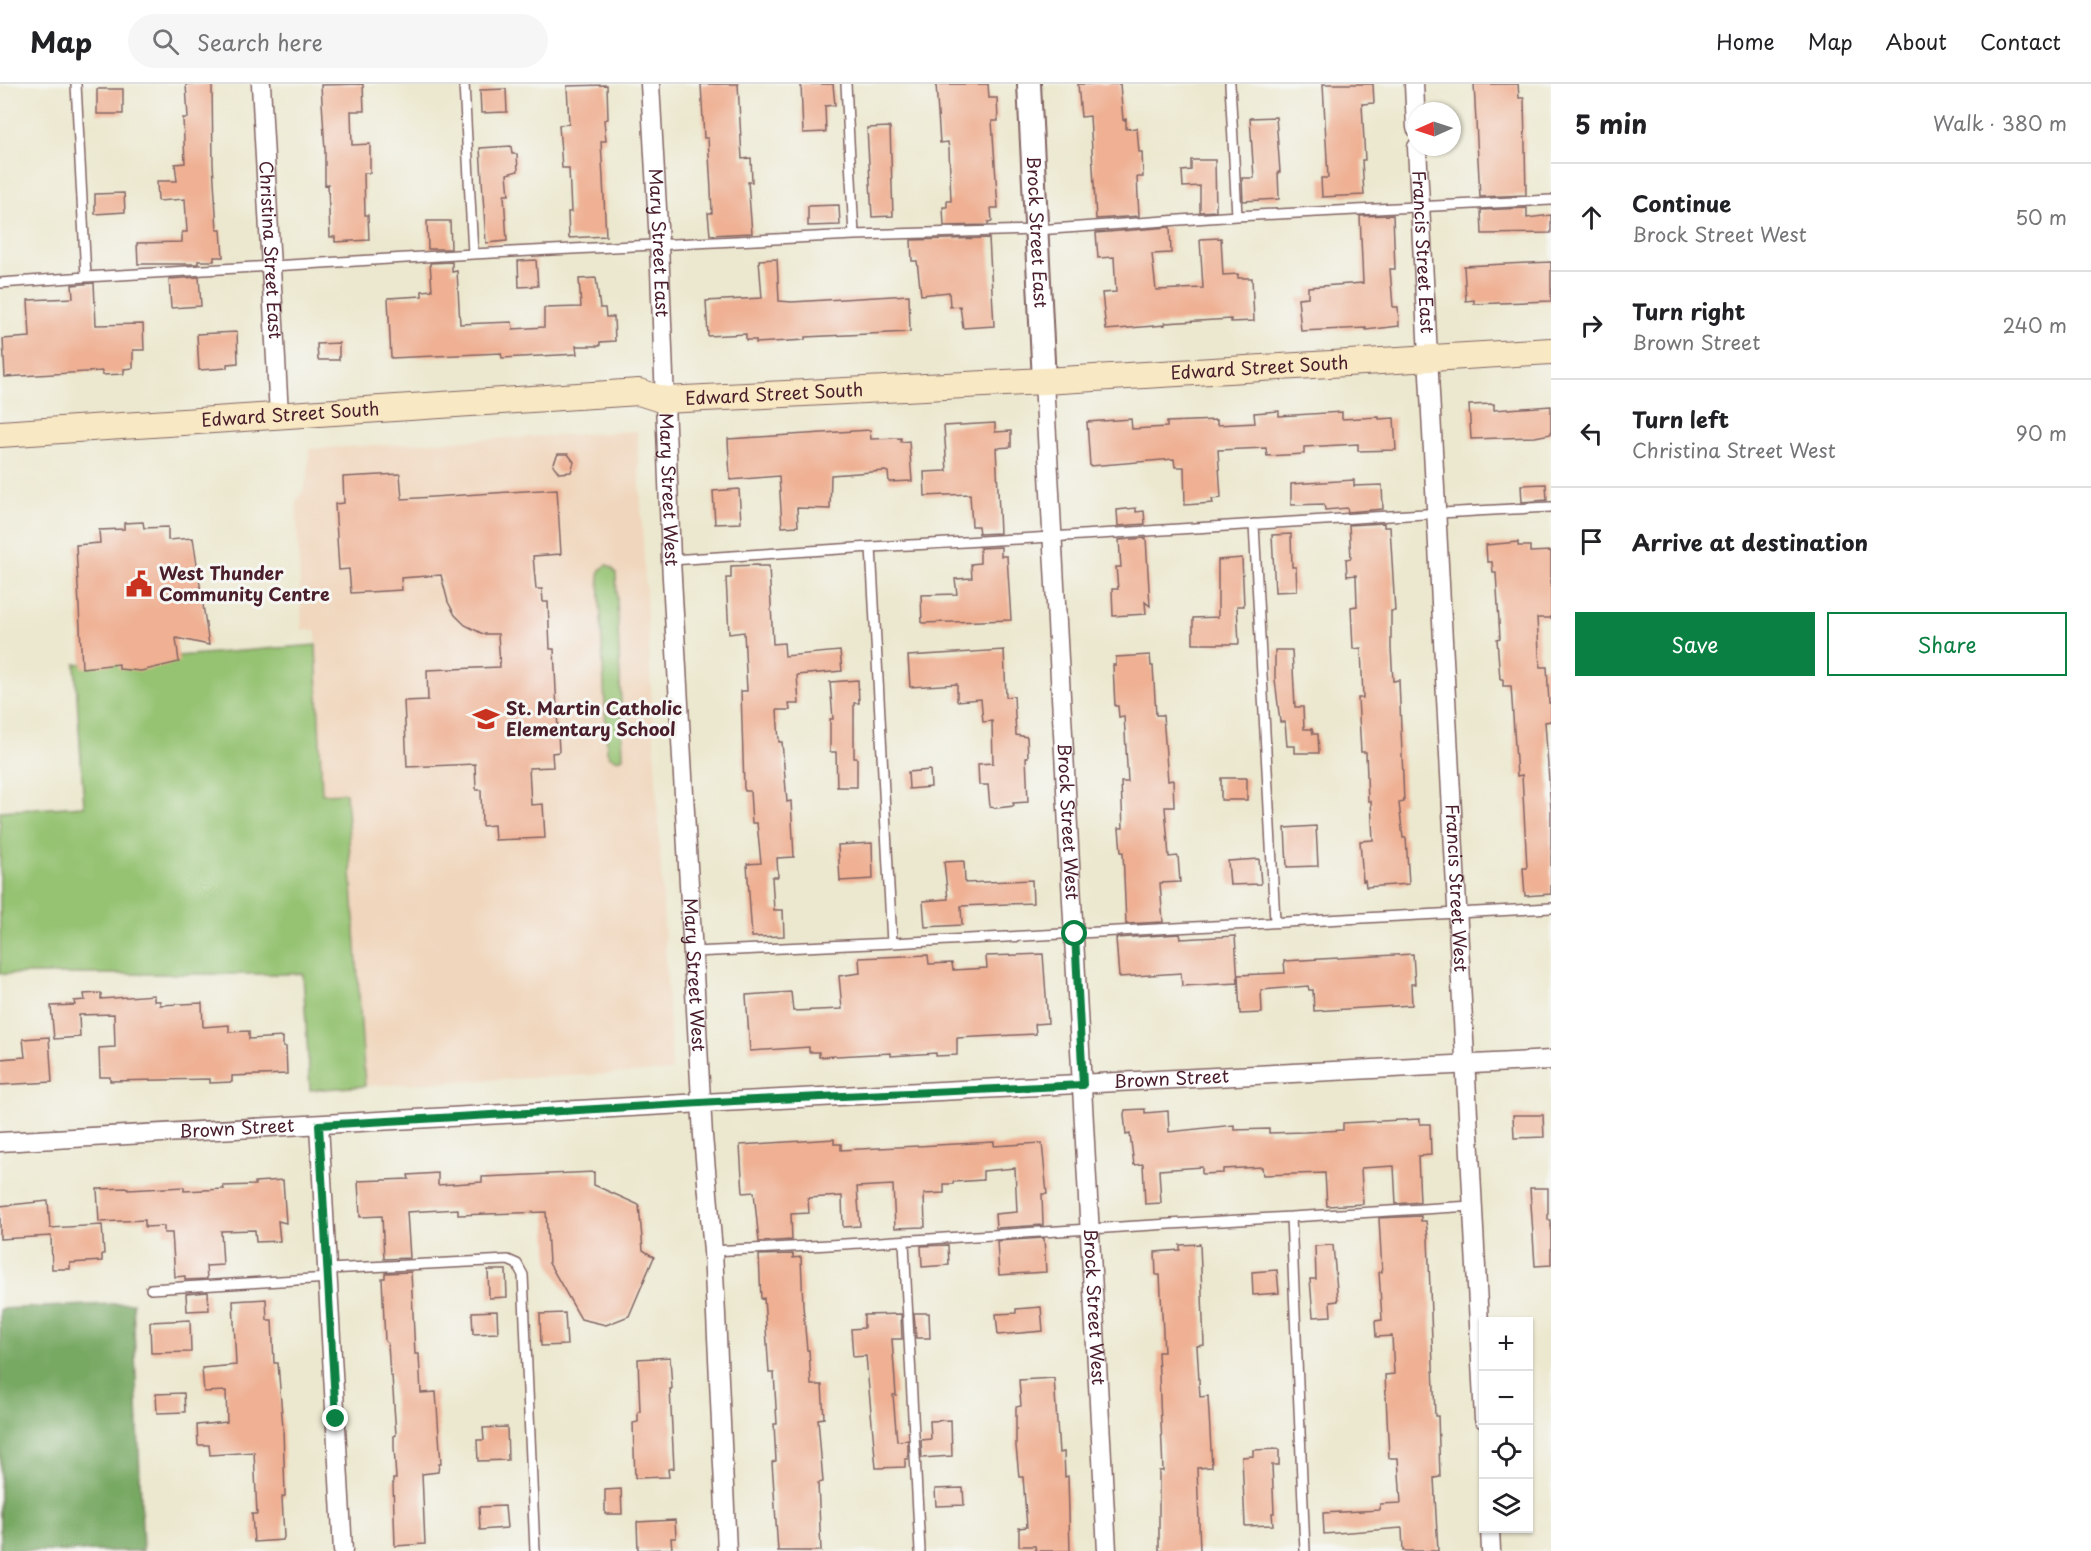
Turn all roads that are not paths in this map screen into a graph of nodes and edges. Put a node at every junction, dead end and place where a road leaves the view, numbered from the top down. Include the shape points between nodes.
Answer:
1 (75, 84) edge
2 (261, 84) edge
3 (464, 84) edge
4 (650, 84) edge
5 (846, 84) edge
6 (1029, 84) edge
7 (1230, 84) edge
8 (1414, 84) edge
9 (1415, 102) edge
10 (1417, 156) edge
11 (1551, 200) edge
12 (1420, 206) junction
13 (1237, 216) junction
14 (1036, 230) junction
15 (854, 235) junction
16 (659, 244) junction
17 (473, 254) junction
18 (271, 265) junction
19 (86, 277) junction
20 (0, 283) edge
21 (1551, 351) edge
22 (1427, 357) junction
23 (1044, 381) junction
24 (664, 400) junction
25 (279, 415) junction
26 (0, 434) edge
27 (1551, 507) edge
28 (1436, 513) junction
29 (1254, 524) junction
30 (1053, 538) junction
31 (871, 547) junction
32 (671, 560) junction
33 (1551, 908) edge
34 (1457, 914) junction
35 (1275, 921) junction
36 (1075, 934) junction
37 (892, 943) junction
38 (693, 952) junction
39 (1551, 1060) edge
40 (1465, 1065) junction
41 (1083, 1085) junction
42 (702, 1103) junction
43 (319, 1125) junction
44 (0, 1142) edge
45 (1472, 1206) junction
46 (1292, 1217) junction
47 (1090, 1227) junction
48 (904, 1242) junction
49 (713, 1251) junction
50 (328, 1274) junction
51 (151, 1289) dead end
52 (1481, 1371) edge
53 (1490, 1533) edge
54 (343, 1551) edge
55 (535, 1551) edge
56 (728, 1551) edge
57 (920, 1551) edge
58 (1107, 1551) edge
59 (1305, 1551) edge
60 (1491, 1551) edge

1 - 19 lane
2 - 18 street, Christina Street East
3 - 17 lane
4 - 16 street, Mary Street East
5 - 15 lane
6 - 14 street, Brock Street East
7 - 13 lane
8 - 9 street
10 - 12 street, Francis Street East
11 - 12 lane
12 - 13 lane
12 - 22 street, Francis Street East
13 - 14 lane
14 - 15 lane
14 - 23 street, Brock Street East
15 - 16 lane
16 - 17 lane
16 - 24 street, Mary Street East
17 - 18 lane
18 - 19 lane
18 - 25 street, Christina Street East
19 - 20 lane
21 - 22 main road, Edward Street South
22 - 23 main road, Edward Street South
22 - 28 street, Francis Street West
23 - 24 main road, Edward Street South
23 - 30 street, Brock Street West
24 - 25 main road, Edward Street South via 639,392
24 - 32 street, Mary Street West
25 - 26 main road, Edward Street South
27 - 28 lane
28 - 29 lane
28 - 34 street, Francis Street West
29 - 30 lane
29 - 35 lane
30 - 31 lane
30 - 36 street, Brock Street West
31 - 32 lane
31 - 37 lane
32 - 38 street, Mary Street West
33 - 34 lane
34 - 35 lane
34 - 40 street, Francis Street West
35 - 36 lane
36 - 37 lane
36 - 41 street, Brock Street West
37 - 38 lane
38 - 42 street, Mary Street West
39 - 40 street, Brown Street
40 - 41 street, Brown Street
40 - 45 street, Francis Street West
41 - 42 street, Brown Street
41 - 47 street, Brock Street West
42 - 43 street, Brown Street
42 - 49 street, Mary Street West
43 - 44 street, Brown Street
43 - 50 street
45 - 46 lane
45 - 52 street, Francis Street West
46 - 47 lane
46 - 59 lane
47 - 48 lane
47 - 58 street, Brock Street West
48 - 49 lane
48 - 57 lane
49 - 56 street, Mary Street West
50 - 51 lane
50 - 54 street
50 - 55 lane via 508,1260 518,1264 523,1275
53 - 60 street

